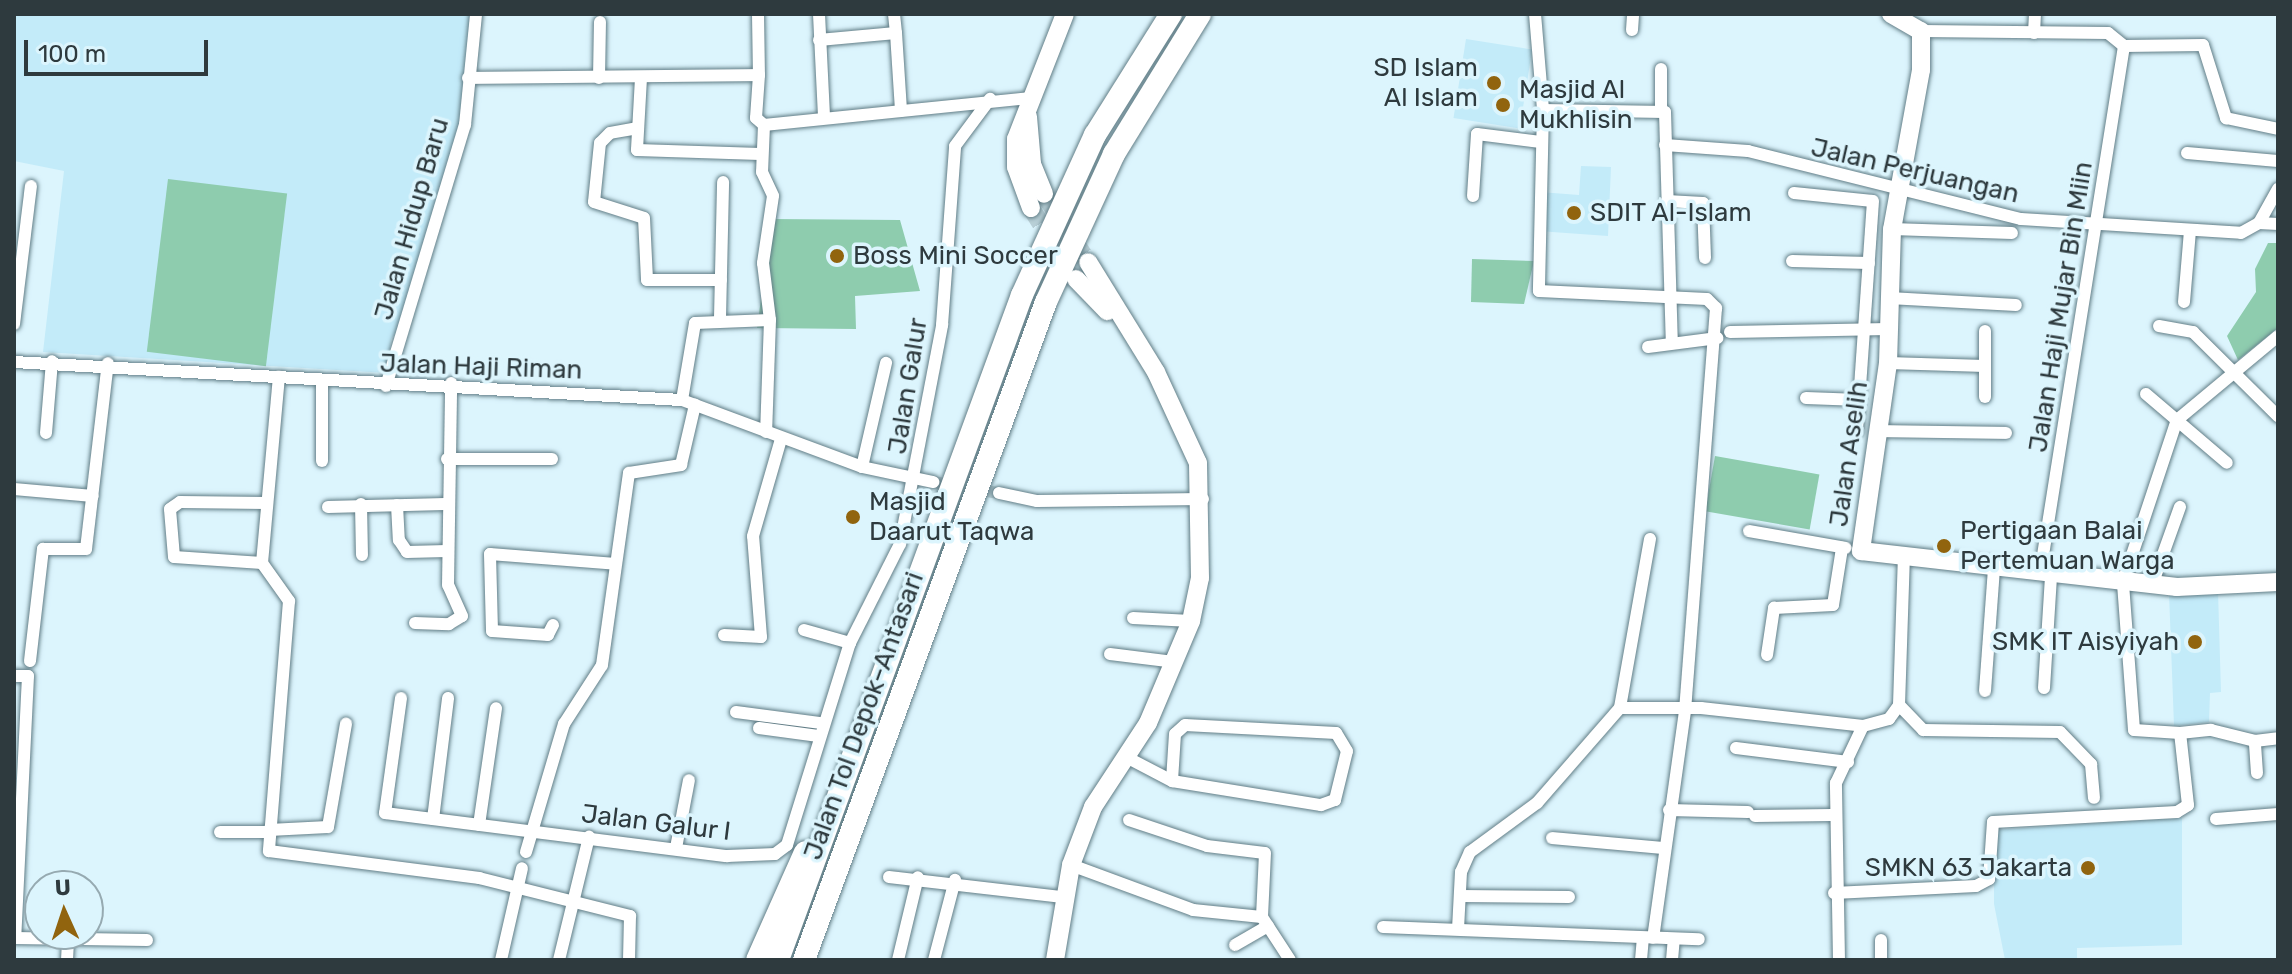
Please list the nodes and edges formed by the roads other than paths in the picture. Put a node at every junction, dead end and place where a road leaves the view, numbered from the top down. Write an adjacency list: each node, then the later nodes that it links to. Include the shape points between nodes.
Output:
1 (476, 14): 21 (street, Jalan Hidup Baru)
2 (758, 14): 20 (street)
3 (819, 14): 17 (street)
4 (894, 14): 15 (street)
5 (1065, 14): 25 (street)
6 (1171, 14): 167 (highway, Jalan Tol Depok–Antasari, via 1095,135 1050,231)
7 (1200, 14): 213 (highway, Jalan Tol Depok–Antasari, via 1114,154 1046,302)
8 (1535, 14): 27 (street)
9 (1633, 14): 13 (street)
10 (1891, 14): 14 (street)
11 (2035, 14): 16 (street)
12 (600, 22): 22 (street)
13 (1632, 30)
14 (1921, 31): 16 (street); 41 (street, Jalan Aselih, via 1916,117)
15 (896, 33): 17 (street); 28 (street)
16 (2034, 33): 18 (street, via 2108,33)
17 (819, 40): 29 (street)
18 (2124, 46): 32 (street, via 2206,47 2226,118); 47 (street, Jalan Haji Mujar Bin Miin)
19 (1661, 69): 26 (street)
20 (759, 75): 23 (street); 30 (street, via 756,118)
21 (468, 78): 22 (street); 87 (street, Jalan Hidup Baru, via 461,143)
22 (599, 78): 23 (street)
23 (641, 78): 31 (street)
24 (990, 99): 25 (street); 28 (street); 107 (street, Jalan Galur, via 955,146 942,325 920,423)
25 (1028, 104): 43 (street, via 1032,164); 46 (street, via 1016,167)
26 (1660, 108): 27 (street); 34 (street)
27 (1543, 110): 33 (street)
28 (901, 111): 29 (street)
29 (824, 118): 30 (street)
30 (764, 125): 36 (street)
31 (638, 128): 36 (street, via 639,151); 59 (street, via 610,133 600,143 594,202 644,218 647,280)
32 (2278, 129)
33 (1540, 142): 44 (street, via 1477,134); 60 (street, via 1540,293)
34 (1665, 145): 41 (street, Jalan Perjuangan, via 1740,150); 45 (street)
35 (2187, 153): 37 (street)
36 (760, 154): 65 (street, via 773,196 763,263)
37 (2278, 161)
38 (723, 182): 59 (street)
39 (31, 186): 57 (street)
40 (2278, 189): 48 (street)
41 (1897, 192): 47 (street, Jalan Perjuangan, via 1996,217); 50 (street, Jalan Aselih)
42 (1794, 193): 56 (street, via 1873,201)
43 (1044, 194)
44 (1473, 196)
45 (1667, 201): 53 (street, via 1703,203); 60 (street)
46 (1031, 208)
47 (2096, 221): 51 (street, Jalan Perjuangan); 129 (street, Jalan Haji Mujar Bin Miin)
48 (2259, 223): 49 (street, Jalan Perjuangan); 51 (street, Jalan Perjuangan, via 2241,233)
49 (2278, 224)
50 (1892, 229): 52 (street); 61 (street, Jalan Aselih)
51 (2190, 231): 62 (street)
52 (2012, 233)
53 (1705, 258)
54 (1792, 261): 56 (street)
55 (1088, 262): 70 (street)
56 (1869, 263): 68 (street)
57 (17, 270): 66 (street)
58 (1076, 279): 70 (street)
59 (721, 280): 64 (street)
60 (1672, 297): 73 (street, via 1707,299 1716,308); 75 (street)
61 (1889, 298): 63 (street); 69 (street, Jalan Aselih)
62 (2184, 302)
63 (2016, 305)
64 (720, 318): 65 (street); 91 (street, via 695,323)
65 (770, 320): 98 (street)
66 (14, 324)
67 (2159, 326): 83 (street, via 2193,332)
68 (1865, 329): 69 (street); 72 (street); 92 (street)
69 (1888, 329): 81 (street, Jalan Aselih)
70 (1126, 330): 112 (street, via 1168,396 1198,463)
71 (1985, 331): 82 (street)
72 (1730, 332)
73 (1717, 335): 75 (street); 152 (street)
74 (2278, 336): 83 (street)
75 (1672, 342): 76 (street)
76 (1648, 347)
77 (52, 361): 78 (street, Jalan Haji Riman); 79 (street, Jalan Haji Riman); 99 (street)
78 (14, 362)
79 (108, 363): 84 (street, Jalan Haji Riman); 111 (street)
80 (886, 363): 106 (street)
81 (1888, 363): 82 (street); 97 (street, Jalan Aselih)
82 (1985, 366): 89 (street)
83 (2228, 372): 94 (street); 95 (street)
84 (279, 377): 85 (street, Jalan Haji Riman); 113 (street)
85 (322, 381): 87 (street, Jalan Haji Riman); 104 (street)
86 (451, 383): 87 (street, Jalan Haji Riman); 91 (street, Jalan Haji Riman); 102 (street)
87 (386, 386)
88 (2146, 394): 95 (street)
89 (1985, 397)
90 (1806, 398): 92 (street)
91 (682, 400): 93 (street, Jalan Haji Riman)
92 (1860, 400): 96 (street)
93 (695, 405): 98 (street, Jalan Haji Riman); 127 (street, via 681,465 629,473)
94 (2278, 416)
95 (2177, 420): 105 (street); 130 (street)
96 (1857, 431)
97 (1880, 431): 100 (street); 123 (street, Jalan Aselih)
98 (766, 432): 101 (street, Jalan Haji Riman)
99 (46, 433)
100 (2006, 433)
101 (781, 439): 106 (street, Jalan Haji Riman); 138 (street, via 753,536 761,637)
102 (447, 459): 103 (street); 115 (street)
103 (552, 459)
104 (322, 461)
105 (2227, 463)
106 (862, 467): 107 (street, Jalan Haji Riman)
107 (917, 480): 108 (street, Jalan Haji Riman); 139 (street, Jalan Galur, via 900,544)
108 (933, 482)
109 (14, 489): 111 (street)
110 (999, 493): 112 (street, via 1037,501)
111 (93, 496): 142 (street, via 86,549 41,554)
112 (1203, 499): 134 (street)
113 (266, 503): 126 (street); 126 (street, via 180,502 170,509 174,557)
114 (361, 504): 116 (street); 117 (street); 124 (street)
115 (445, 504): 116 (street); 122 (street)
116 (397, 505): 122 (street, via 399,540 407,552)
117 (328, 507)
118 (2180, 507): 132 (street)
119 (1749, 531): 121 (street)
120 (1650, 539): 151 (street)
121 (1842, 548): 123 (street); 141 (street, via 1833,605 1774,608)
122 (447, 551): 135 (street, via 448,585 462,616 449,624)
123 (1861, 551): 125 (street, Jalan Aselih)
124 (362, 555)
125 (1904, 557): 128 (street, Jalan Aselih); 149 (street)
126 (262, 563): 178 (street, via 289,601)
127 (616, 564): 136 (street, via 490,554 492,631 548,635); 177 (street, via 602,665 564,724)
128 (1994, 569): 129 (street, Jalan Aselih); 146 (street)
129 (2046, 575): 130 (street, Jalan Aselih); 145 (street, Jalan Haji Mujar Bin Miin)
130 (2123, 582): 132 (street, Jalan Aselih); 158 (street, via 2134,730)
131 (2278, 582): 132 (street, Jalan Aselih)
132 (2152, 585)
133 (1133, 618): 134 (street)
134 (1191, 621): 143 (street)
135 (415, 623)
136 (553, 625)
137 (804, 630): 139 (street)
138 (724, 635)
139 (850, 643): 157 (street, Jalan Galur)
140 (1110, 654): 143 (street)
141 (1767, 655)
142 (30, 661)
143 (1174, 662): 163 (street)
144 (14, 676): 162 (street, via 28,676)
145 (2044, 688)
146 (1985, 691)
147 (401, 698): 173 (street, Jalan Galur I, via 385,813)
148 (448, 698): 173 (street)
149 (1899, 705): 155 (street, via 1889,719); 169 (street, via 1923,730 2060,732 2091,764)
150 (496, 708): 176 (street)
151 (1620, 708): 152 (street); 193 (street, via 1537,803 1470,852)
152 (1685, 711): 155 (street); 170 (street)
153 (736, 712): 157 (street)
154 (346, 724): 178 (street, via 328,827)
155 (1863, 726): 164 (street)
156 (759, 728): 157 (street)
157 (819, 730): 185 (street, Jalan Galur, via 787,845)
158 (2180, 733): 160 (street, via 2211,730); 192 (street, via 2188,805 2177,812 1993,822 1989,879 1976,886)
159 (2278, 738): 160 (street)
160 (2255, 741): 165 (street)
161 (1736, 748): 164 (street)
162 (19, 753): 200 (street)
163 (1128, 758): 168 (street); 186 (street, via 1093,807)
164 (1848, 762): 172 (street)
165 (2257, 773)
166 (689, 780): 182 (street)
167 (844, 780): 211 (highway); 212 (highway, Jalan Tol Depok–Antasari)
168 (1172, 781): 168 (street, via 1321,805 1335,800 1347,751 1336,733 1185,725 1175,734)
169 (2094, 798)
170 (1669, 810): 172 (street); 183 (street)
171 (2278, 814): 174 (street)
172 (1832, 815): 192 (street)
173 (433, 819): 176 (street, Jalan Galur I)
174 (2216, 819)
175 (1129, 820): 197 (street, via 1207,846 1265,853)
176 (479, 825): 177 (street, Jalan Galur I)
177 (533, 830): 180 (street, Jalan Galur I); 184 (street)
178 (269, 831): 179 (street); 191 (street, via 274,854 479,878)
179 (220, 832)
180 (589, 837): 182 (street, Jalan Galur I); 196 (street)
181 (1552, 838): 183 (street)
182 (676, 848): 185 (street, Jalan Galur I)
183 (1663, 848): 201 (street)
184 (526, 852)
185 (775, 854)
186 (1071, 865): 194 (street); 197 (street, via 1193,910)
187 (522, 868): 191 (street)
188 (889, 877): 189 (street)
189 (918, 877): 190 (street); 214 (street)
190 (955, 880): 194 (street); 215 (street)
191 (514, 892): 196 (street); 208 (street)
192 (1834, 893): 220 (street)
193 (1460, 896): 195 (street); 199 (street)
194 (1063, 897): 216 (street)
195 (1569, 897)
196 (574, 904): 209 (street); 210 (street, via 632,917)
197 (1265, 922): 207 (street); 217 (street)
198 (1383, 927): 199 (street)
199 (1458, 929): 201 (street)
200 (14, 938)
201 (1648, 938): 202 (street); 218 (street)
202 (1674, 939): 203 (street); 219 (street)
203 (1699, 939)
204 (104, 940): 205 (street)
205 (147, 940)
206 (1881, 940): 221 (street)
207 (1235, 945)
208 (501, 960)
209 (559, 960)
210 (629, 960)
211 (757, 960)
212 (778, 960)
213 (804, 960)
214 (898, 960)
215 (934, 960)
216 (1055, 960)
217 (1290, 960)
218 (1641, 960)
219 (1672, 960)
220 (1839, 960)
221 (1881, 960)

